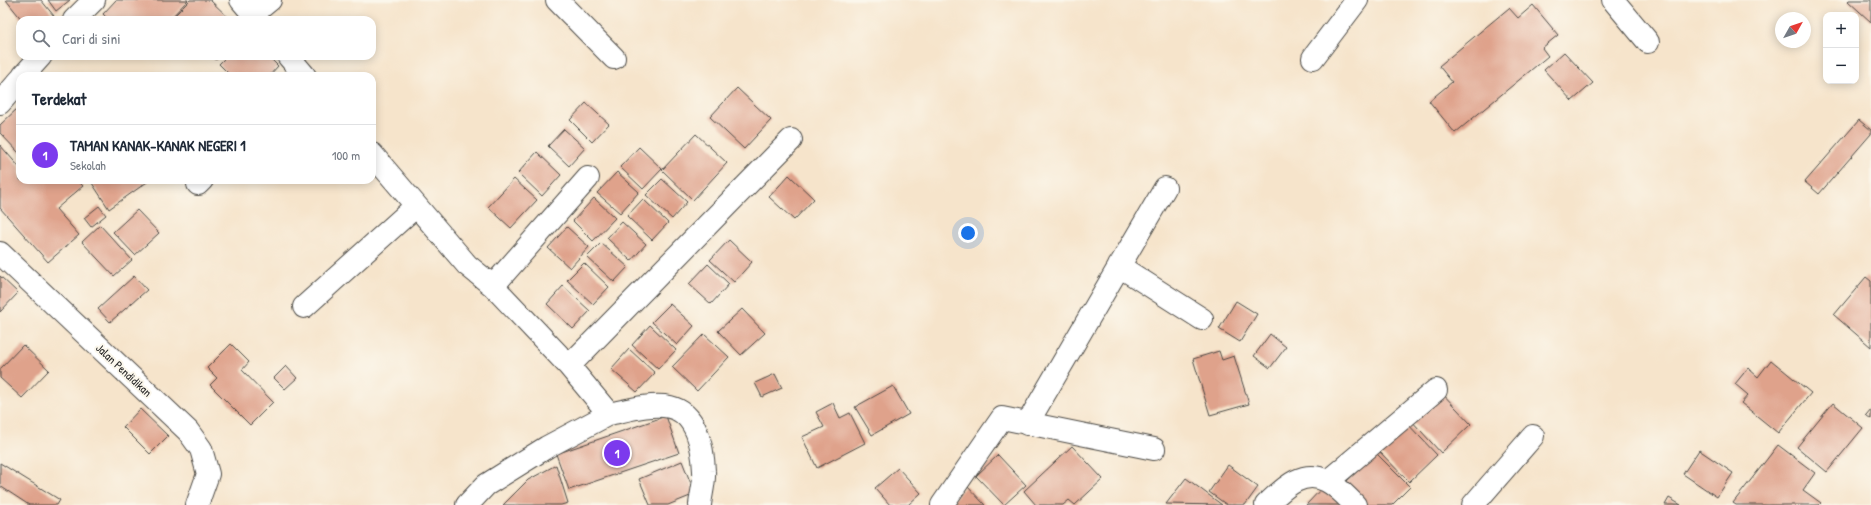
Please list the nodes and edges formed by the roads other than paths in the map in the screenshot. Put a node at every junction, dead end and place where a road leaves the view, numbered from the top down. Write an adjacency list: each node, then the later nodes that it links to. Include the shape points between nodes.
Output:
1 (94, 0): 7 (street)
2 (270, 0): 6 (street)
3 (556, 0): 9 (street)
4 (1357, 0): 10 (street)
5 (1613, 0): 8 (street)
6 (251, 11)
7 (78, 16)
8 (1648, 42)
9 (614, 58)
10 (1312, 58)
11 (38, 60): 13 (street)
12 (291, 60): 14 (street)
13 (27, 72)
14 (302, 72)
15 (16, 85): 16 (street)
16 (0, 103)
17 (791, 140): 27 (street)
18 (376, 159): 21 (street)
19 (588, 178): 24 (street)
20 (1165, 188): 23 (street)
21 (416, 206): 24 (street, via 466,265); 25 (street)
22 (0, 253): 34 (street, Jalan Pendidikan, via 188,431 201,448 208,474)
23 (1119, 266): 26 (street); 30 (street)
24 (493, 286): 27 (street)
25 (304, 307)
26 (1202, 319)
27 (569, 366): 29 (street)
28 (1436, 390): 33 (street)
29 (609, 414): 35 (street, via 547,446 486,485); 36 (street, via 658,406 671,407 688,418 697,432 704,472)
30 (1027, 424): 32 (street); 37 (street, via 1002,418)
31 (1533, 436): 40 (street)
32 (1154, 449)
33 (1328, 481): 38 (street, via 1304,477 1298,479); 39 (street)
34 (197, 505)
35 (467, 505)
36 (700, 505)
37 (942, 505)
38 (1266, 505)
39 (1355, 505)
40 (1473, 505)

